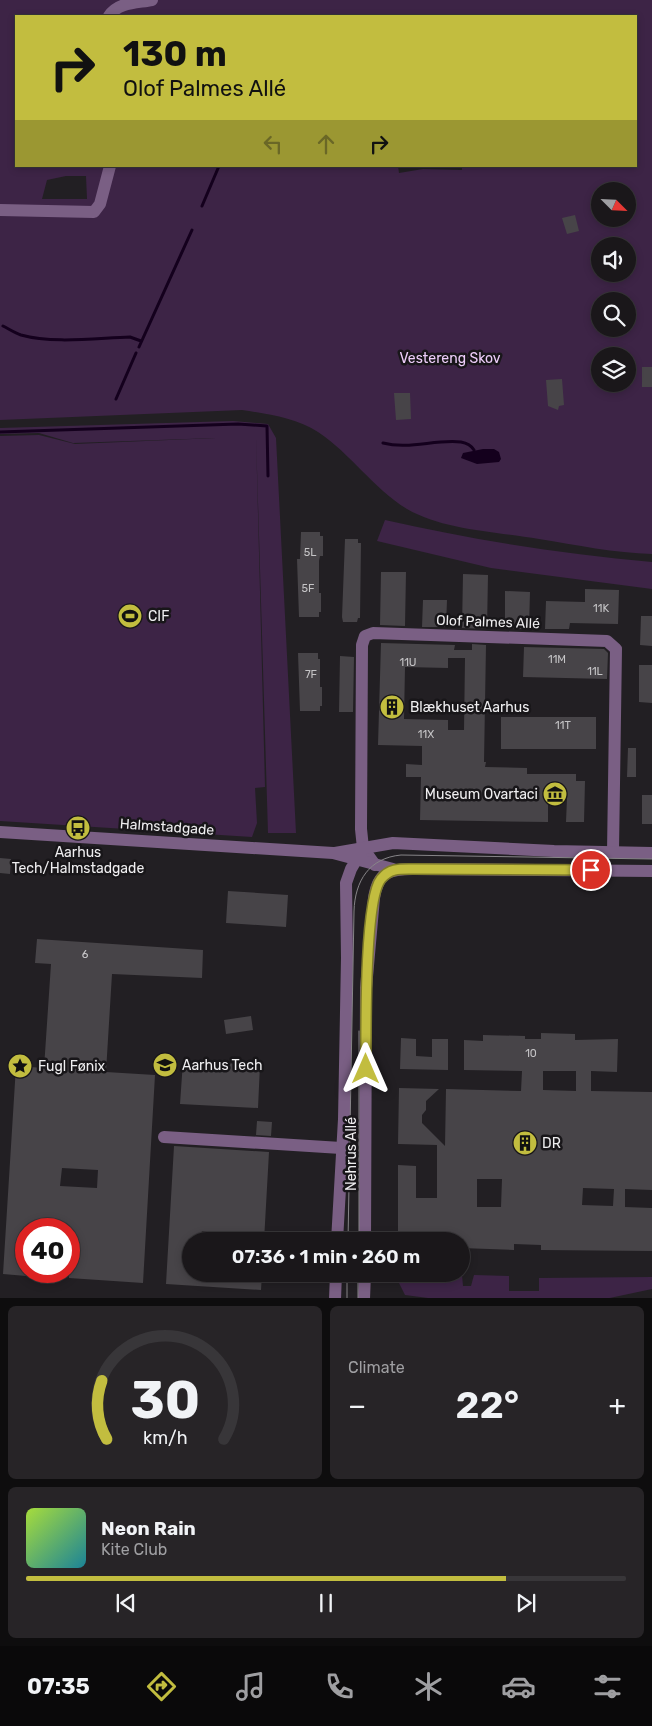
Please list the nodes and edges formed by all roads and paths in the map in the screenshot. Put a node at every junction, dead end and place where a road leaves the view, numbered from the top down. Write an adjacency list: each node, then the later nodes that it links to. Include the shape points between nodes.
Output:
1 (152, 0): 2 (street, via 123,5)
2 (110, 15)
3 (110, 167): 4 (street, via 100,204 94,212)
4 (0, 210)
5 (0, 832): 9 (street, Halmstadgade)
6 (363, 848): 7 (street, via 399,843); 7 (street, Olof Palmes Allé, via 360,801 362,645 365,636 373,633 607,641 612,644 616,649); 9 (street, Halmstadgade); 10 (street, Nehrus Allé); 11 (street)
7 (613, 852): 8 (street)
8 (652, 852)
9 (333, 853): 10 (street, Halmstadgade)
10 (357, 860): 11 (street, Halmstadgade); 15 (street, Nehrus Allé, via 346,883)
11 (375, 865): 12 (street, Halmstadgade)
12 (393, 869): 13 (street); 17 (street, Nehrus Allé, via 382,877 376,888 366,988)
13 (652, 871)
14 (164, 1137): 15 (street, Nehrus Allé)
15 (341, 1148): 16 (street, Nehrus Allé)
16 (337, 1232)
17 (365, 1232)
18 (336, 1282): 20 (street)
19 (365, 1282): 21 (street)
20 (335, 1298)
21 (364, 1298)

